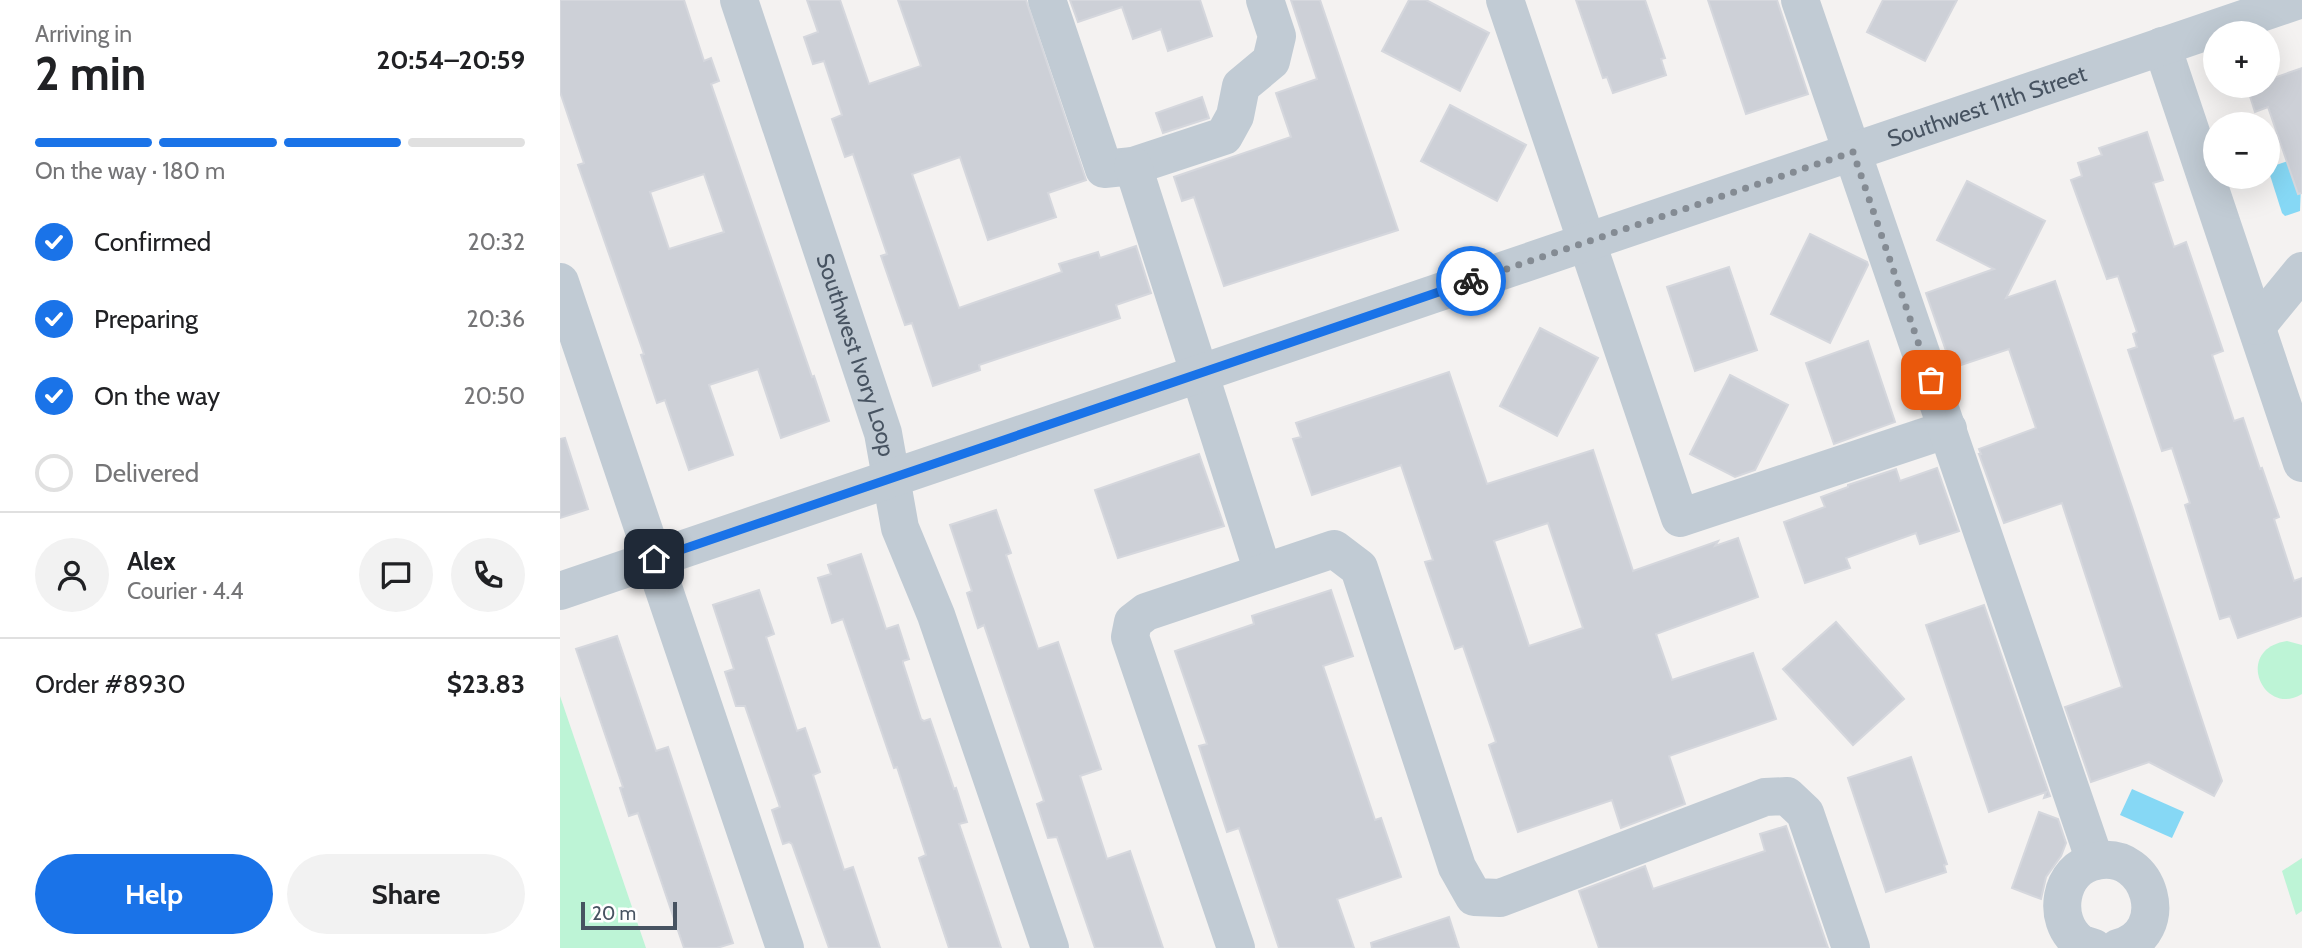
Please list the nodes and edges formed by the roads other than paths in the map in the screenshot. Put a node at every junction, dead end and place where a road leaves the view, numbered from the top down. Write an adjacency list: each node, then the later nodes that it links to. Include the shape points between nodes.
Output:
1 (739, 0): 18 (street, Southwest Ivory Loop, via 883,433)
2 (1047, 0): 10 (street, via 1104,169)
3 (1265, 0): 10 (street, via 1277,36 1271,61 1241,86 1235,116 1224,136)
4 (1505, 0): 11 (street)
5 (1800, 0): 9 (street)
6 (2300, 0): 7 (street, Southwest 11th Street)
7 (2246, 8): 8 (street, Southwest 11th Street)
8 (2162, 46): 9 (street, Southwest 11th Street); 14 (street)
9 (1853, 152): 11 (street, Southwest 11th Street); 16 (street)
10 (1133, 166): 15 (street)
11 (1586, 242): 15 (street, Southwest 11th Street); 16 (street, via 1680,518)
12 (2302, 271): 14 (street)
13 (560, 282): 19 (street)
14 (2257, 327): 17 (street)
15 (1201, 373): 18 (street, Southwest 11th Street); 20 (street)
16 (1948, 429): 22 (street)
17 (2302, 463)
18 (891, 478): 19 (street, Southwest 11th Street); 24 (street, Southwest Ivory Loop, via 900,528 936,615)
19 (654, 559): 21 (street, Southwest 11th Street); 23 (street)
20 (1263, 572): 25 (street, via 1146,612 1133,622 1130,637); 26 (street, via 1334,550 1359,568 1457,867 1474,897 1500,898 1765,797 1787,796 1805,813)
21 (560, 591)
22 (2095, 861): 27 (street, via 2073,874 2062,897 2064,923 2080,943); 28 (street, via 2121,863 2142,877 2152,901 2147,927 2129,945)
23 (785, 948)
24 (1050, 948)
25 (1236, 948)
26 (1851, 948)
27 (2094, 948)
28 (2118, 948)

